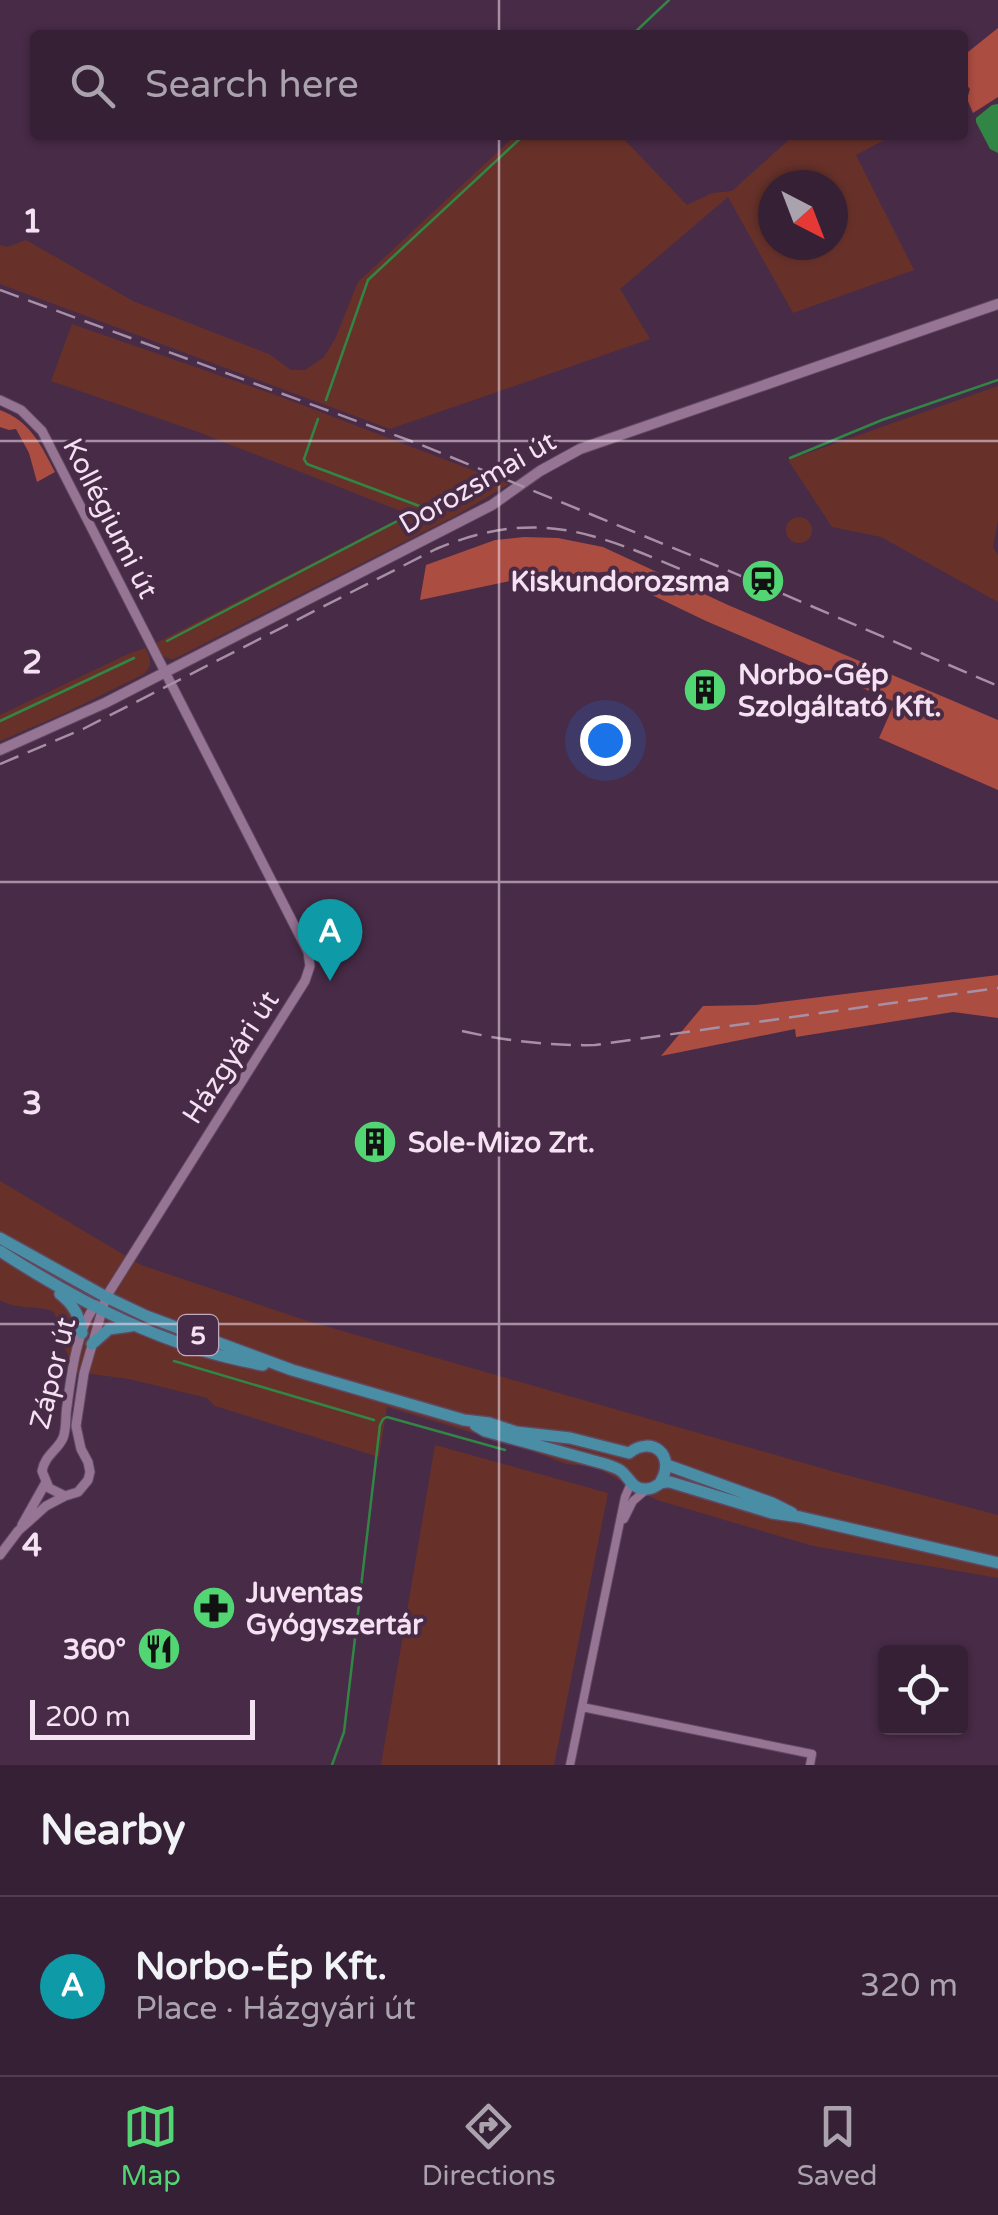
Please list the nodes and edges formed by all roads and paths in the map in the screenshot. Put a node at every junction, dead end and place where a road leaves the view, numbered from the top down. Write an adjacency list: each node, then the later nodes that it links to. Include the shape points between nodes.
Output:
1 (998, 304): 3 (main road, Dorozsmai út, via 580,449 492,505)
2 (0, 400): 3 (street, Kollégiumi út, via 42,431)
3 (164, 673): 4 (main road, Dorozsmai út); 8 (street, Házgyári út, via 310,966)
4 (0, 750)
5 (0, 1238): 8 (main road, 5)
6 (0, 1251): 7 (main road, 5)
7 (43, 1278): 9 (main road, 5); 11 (main road, via 71,1303)
8 (106, 1297): 9 (street, Zápor út); 13 (main road, 5)
9 (98, 1309): 10 (main road, 5); 11 (street, Zápor út); 12 (street, Zápor út)
10 (134, 1326): 12 (main road, via 109,1329); 13 (main road, 5, via 225,1358)
11 (82, 1333): 15 (street, Zápor út)
12 (92, 1344): 17 (street, Zápor út, via 76,1426)
13 (292, 1370): 14 (main road, 5)
14 (464, 1420): 16 (main road, 5); 19 (main road, 5, via 606,1464)
15 (55, 1450): 17 (street, Zápor út); 21 (street, Zápor út, via 43,1463)
16 (629, 1453): 18 (main road, 5, via 652,1446); 19 (main road)
17 (84, 1456): 23 (street, Zápor út, via 88,1480)
18 (667, 1466): 20 (main road); 24 (main road, 5)
19 (628, 1478): 22 (main road, 5); 25 (street)
20 (662, 1481): 22 (main road); 24 (main road, 5)
21 (45, 1484): 23 (street); 26 (street, Zápor út)
22 (647, 1488): 25 (street)
23 (65, 1496): 26 (street, Zápor út)
24 (800, 1517): 28 (main road, 5)
25 (620, 1528): 29 (street)
26 (18, 1532): 27 (street, Zápor út)
27 (0, 1554)
28 (998, 1563)
29 (582, 1707): 30 (street); 31 (street, via 812,1754)
30 (570, 1765)
31 (810, 1765)

